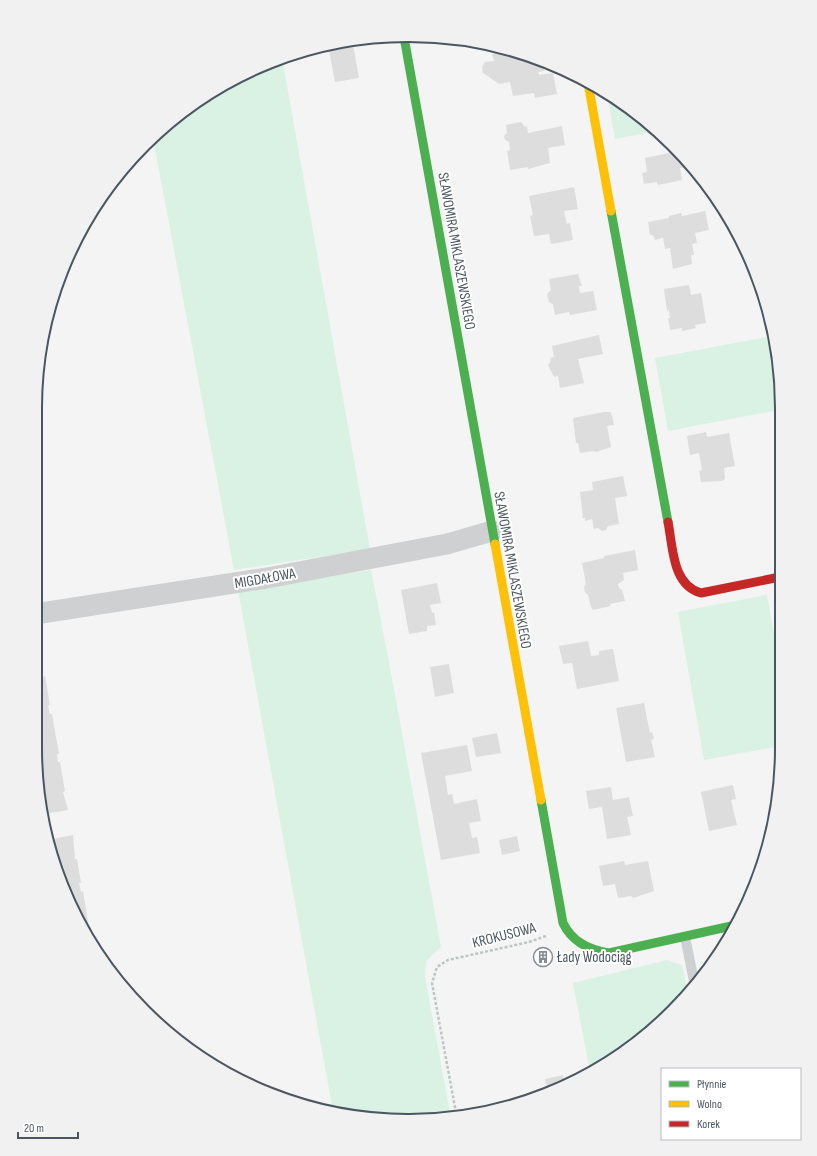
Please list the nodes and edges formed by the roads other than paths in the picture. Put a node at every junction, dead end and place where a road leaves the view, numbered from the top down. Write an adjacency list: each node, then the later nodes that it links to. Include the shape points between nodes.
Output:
1 (408, 42): 3 (street, SŁAWOMIRA MIKLASZEWSKIEGO)
2 (589, 90): 4 (street, via 678,574 691,591 701,593)
3 (492, 531): 5 (street, MIGDAŁOWA, via 447,544 267,578); 7 (street, SŁAWOMIRA MIKLASZEWSKIEGO, via 561,918 565,928 578,943 597,952 609,953)
4 (775, 578)
5 (42, 613)
6 (728, 927): 7 (street, SŁAWOMIRA MIKLASZEWSKIEGO)
7 (684, 937): 8 (lane)
8 (693, 978)

